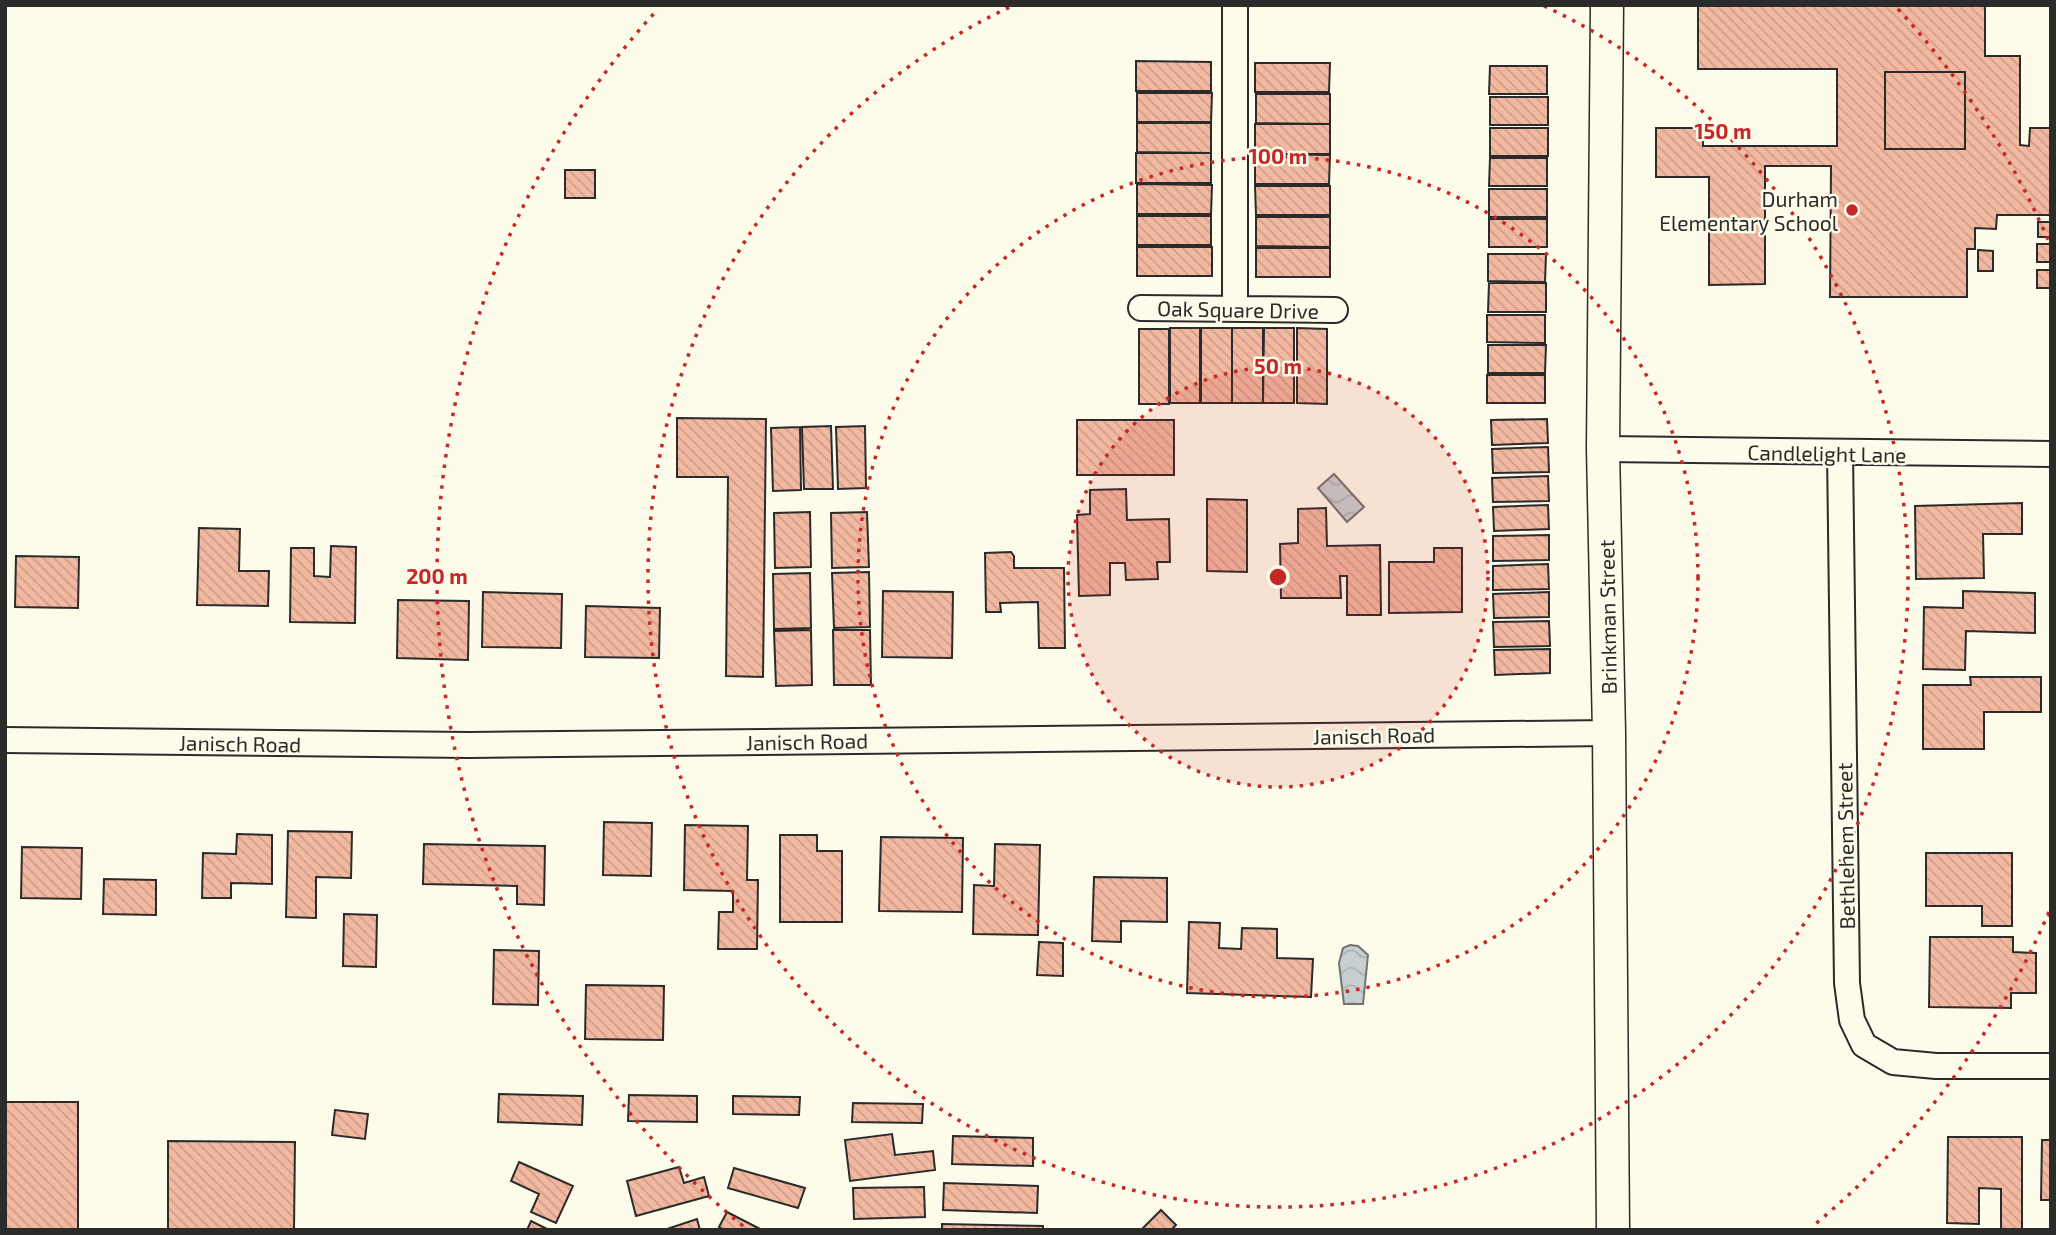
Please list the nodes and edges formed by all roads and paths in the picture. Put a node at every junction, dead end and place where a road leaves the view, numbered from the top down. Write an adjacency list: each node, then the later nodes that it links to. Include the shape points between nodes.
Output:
1 (1235, 5): 4 (street)
2 (1607, 5): 6 (street, Brinkman Street)
3 (1141, 307): 4 (street, Oak Square Drive)
4 (1235, 308): 5 (street, Oak Square Drive)
5 (1335, 310)
6 (1604, 449): 7 (street, Candlelight Lane); 9 (street, Brinkman Street)
7 (1840, 453): 8 (street, Candlelight Lane); 11 (street, Bethlehem Street, via 1847,969 1852,1020 1864,1045 1893,1062)
8 (2051, 454)
9 (1609, 733): 10 (street, Janisch Road, via 470,745); 12 (street, Brinkman Street)
10 (5, 740)
11 (2051, 1066)
12 (1612, 1230)

